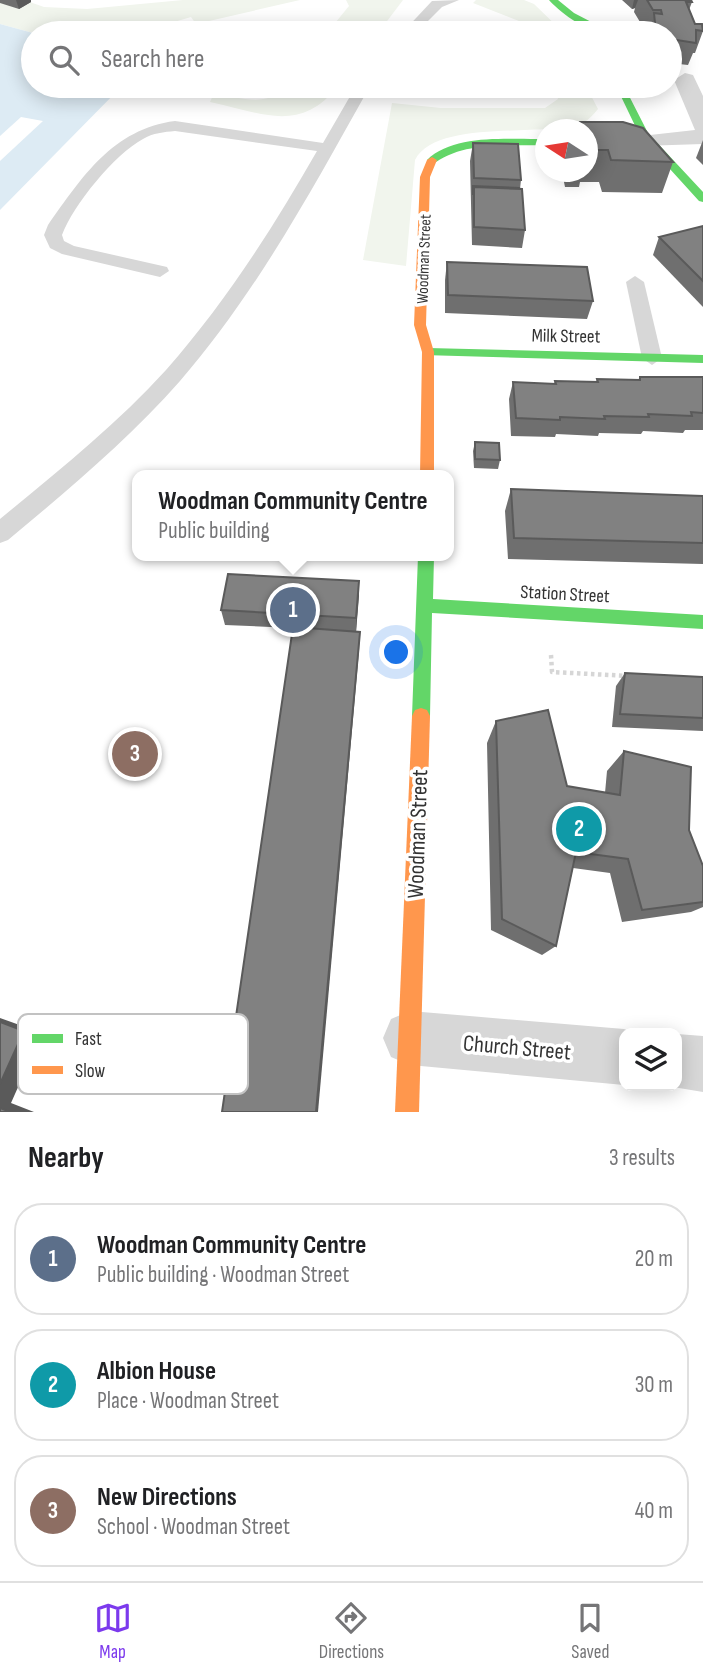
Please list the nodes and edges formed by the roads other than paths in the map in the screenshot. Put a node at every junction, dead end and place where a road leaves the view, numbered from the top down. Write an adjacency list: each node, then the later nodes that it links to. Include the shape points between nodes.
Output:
1 (453, 0): 3 (lane)
2 (553, 0): 6 (main road)
3 (435, 2): 5 (lane)
4 (593, 6): 7 (main road, via 599,13)
5 (420, 21)
6 (581, 21)
7 (598, 21)
8 (685, 80): 11 (street)
9 (356, 98): 16 (lane)
10 (626, 98): 13 (main road)
11 (703, 125)
12 (615, 136): 13 (street)
13 (647, 138): 14 (street); 17 (main road)
14 (703, 138)
15 (535, 143): 20 (main road, Woodman Street, via 453,149 430,161 425,177 420,325)
16 (327, 148): 18 (lane, via 175,126 160,126 131,138 53,235 57,244 68,250); 24 (lane, via 222,313 173,375 97,451)
17 (703, 199)
18 (160, 271)
19 (635, 282): 21 (lane)
20 (428, 352): 21 (main road, Milk Street); 23 (main road, Woodman Street)
21 (652, 358): 22 (main road, Milk Street)
22 (703, 359)
23 (427, 470)
24 (0, 533)
25 (426, 561): 26 (main road, Woodman Street)
26 (426, 606): 27 (main road, Station Street); 28 (main road, Woodman Street)
27 (703, 622)
28 (410, 1038): 29 (street, Church Street); 32 (main road, Woodman Street)
29 (619, 1057)
30 (682, 1062): 31 (street)
31 (703, 1064)
32 (407, 1112)

